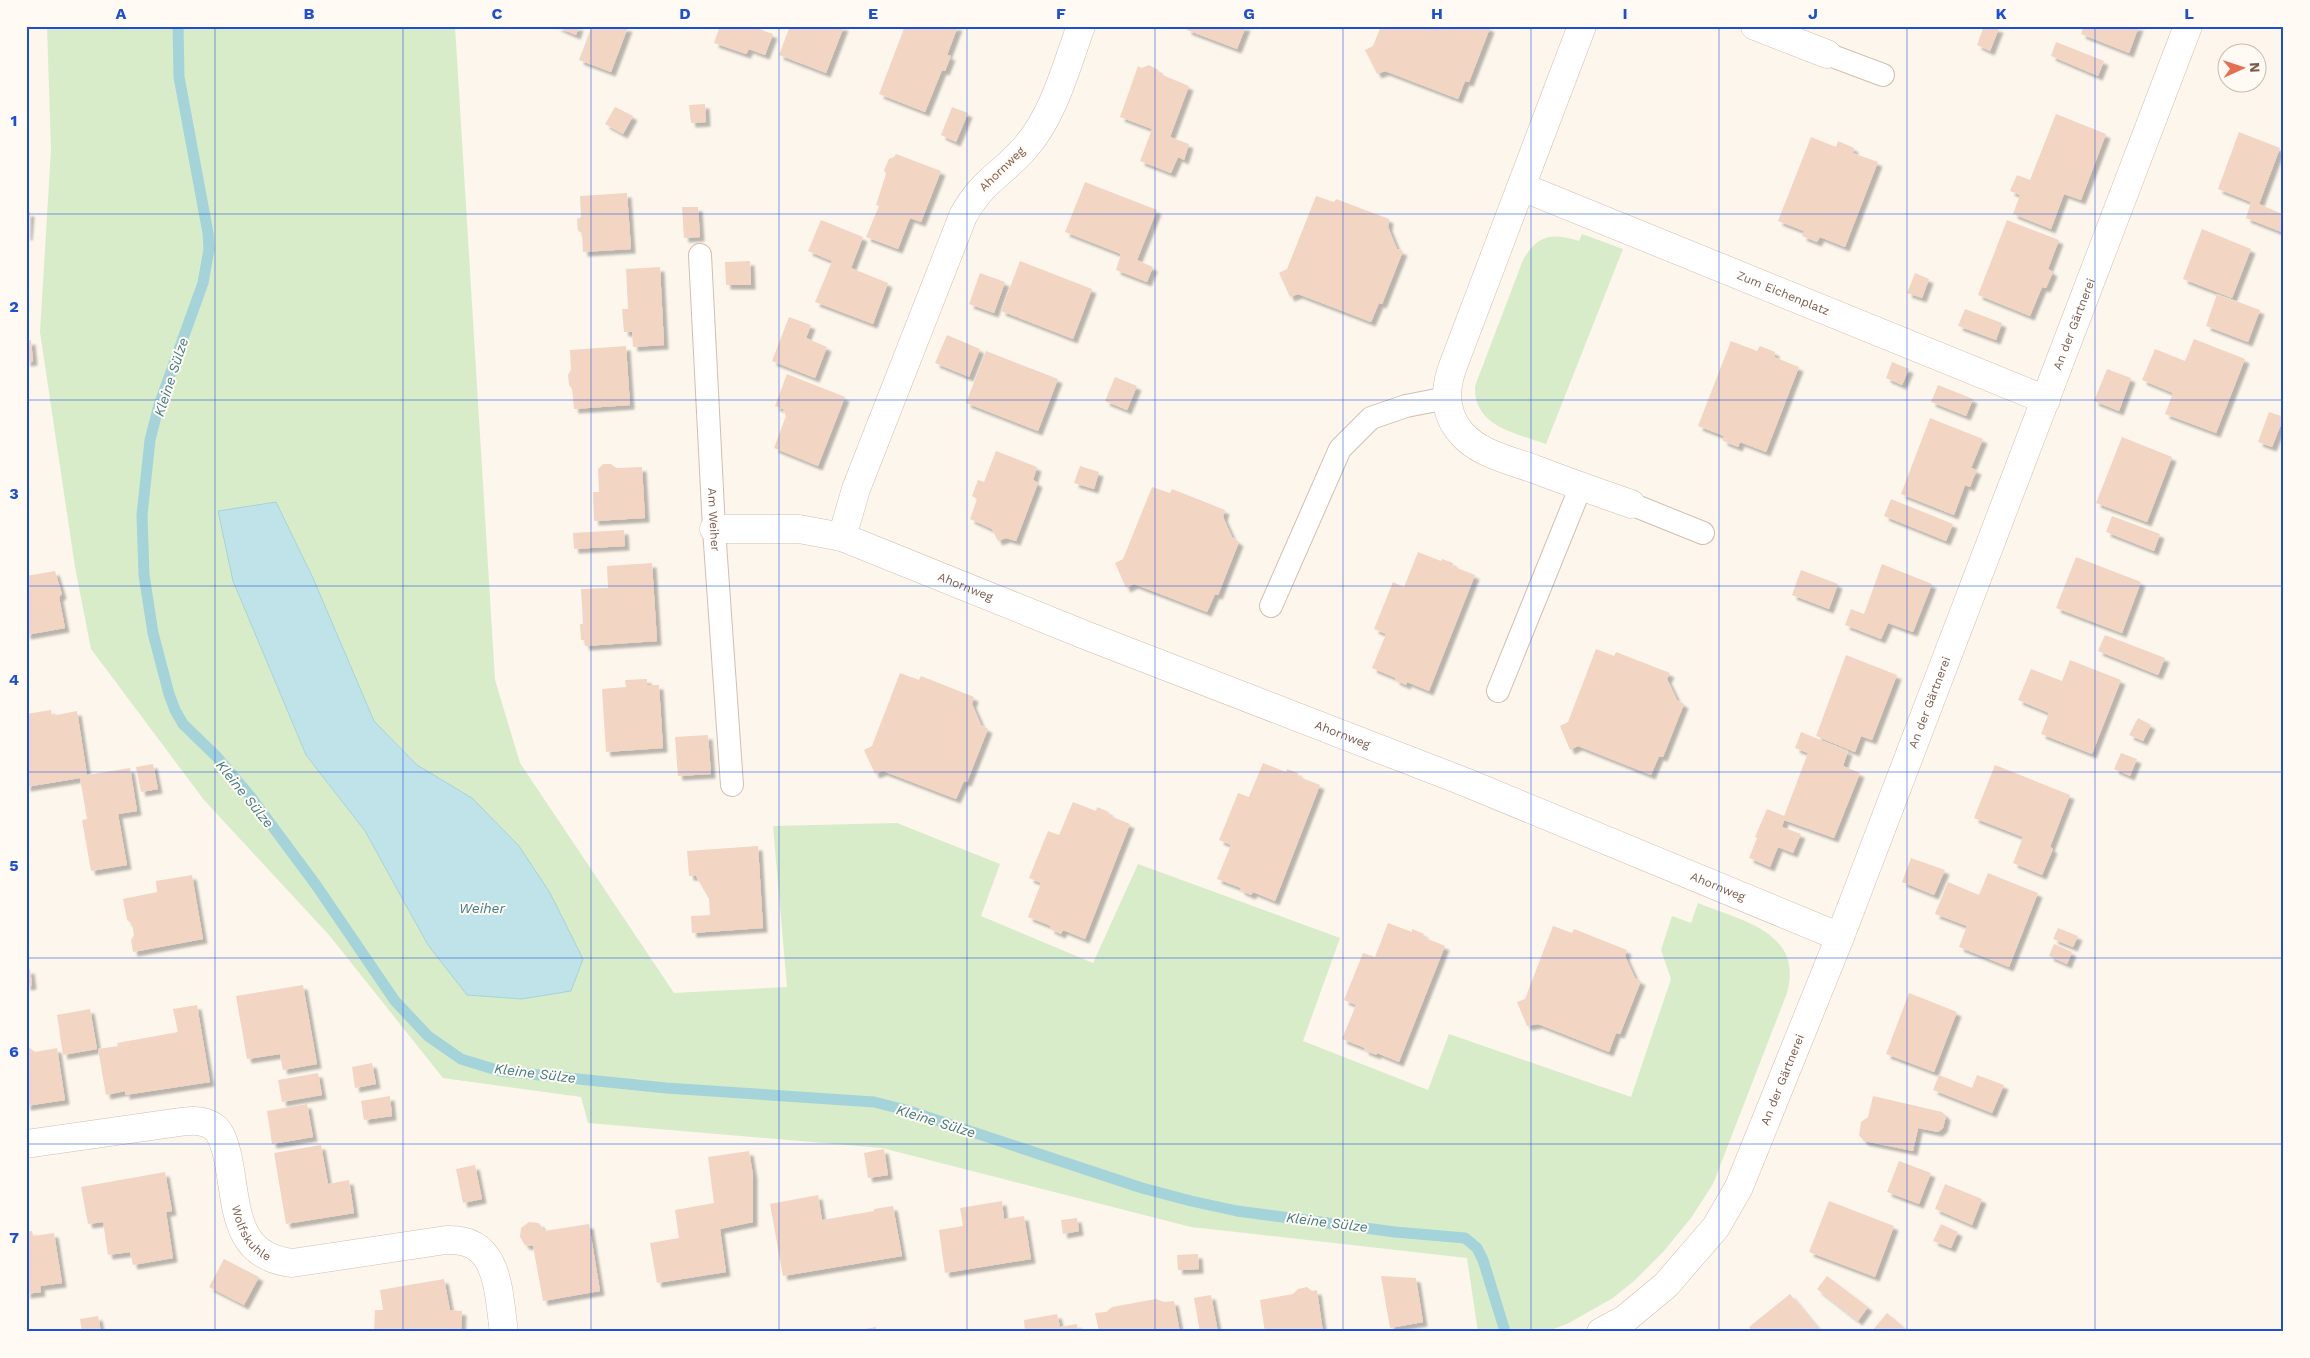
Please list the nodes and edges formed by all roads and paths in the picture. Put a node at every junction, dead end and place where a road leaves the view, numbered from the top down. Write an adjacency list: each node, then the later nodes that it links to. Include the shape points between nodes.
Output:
1 (1081, 26): 15 (street, Ahornweg, via 1039,129 1024,149 973,197 963,216 856,489)
2 (1582, 26): 7 (street)
3 (1755, 26): 5 (street)
4 (2188, 26): 10 (street, An der Gärtnerei)
5 (1827, 54): 6 (lane)
6 (1882, 75)
7 (1522, 187): 9 (street, via 1453,366); 10 (street, Zum Eichenplatz)
8 (700, 255): 13 (lane, Am Weiher)
9 (1447, 398): 11 (street, via 1455,426 1475,445); 16 (lane, via 1406,406 1370,418 1340,449)
10 (2046, 400): 19 (street, An der Gärtnerei)
11 (1581, 486): 12 (street); 17 (lane)
12 (1631, 504): 14 (lane)
13 (714, 529): 15 (street, Ahornweg, via 799,529); 18 (lane, Am Weiher)
14 (1703, 533)
15 (842, 537): 19 (street, Ahornweg, via 1466,782)
16 (1271, 606)
17 (1498, 692)
18 (732, 785)
19 (1840, 937): 22 (street, An der Gärtnerei, via 1743,1178 1726,1210 1702,1245 1666,1285 1625,1319)
20 (26, 1144): 21 (street, Wolfskuhle, via 173,1123 192,1121 209,1124 224,1141 241,1227 258,1252 274,1260 292,1263 446,1240 475,1244 491,1266)
21 (504, 1332)
22 (1601, 1332)

